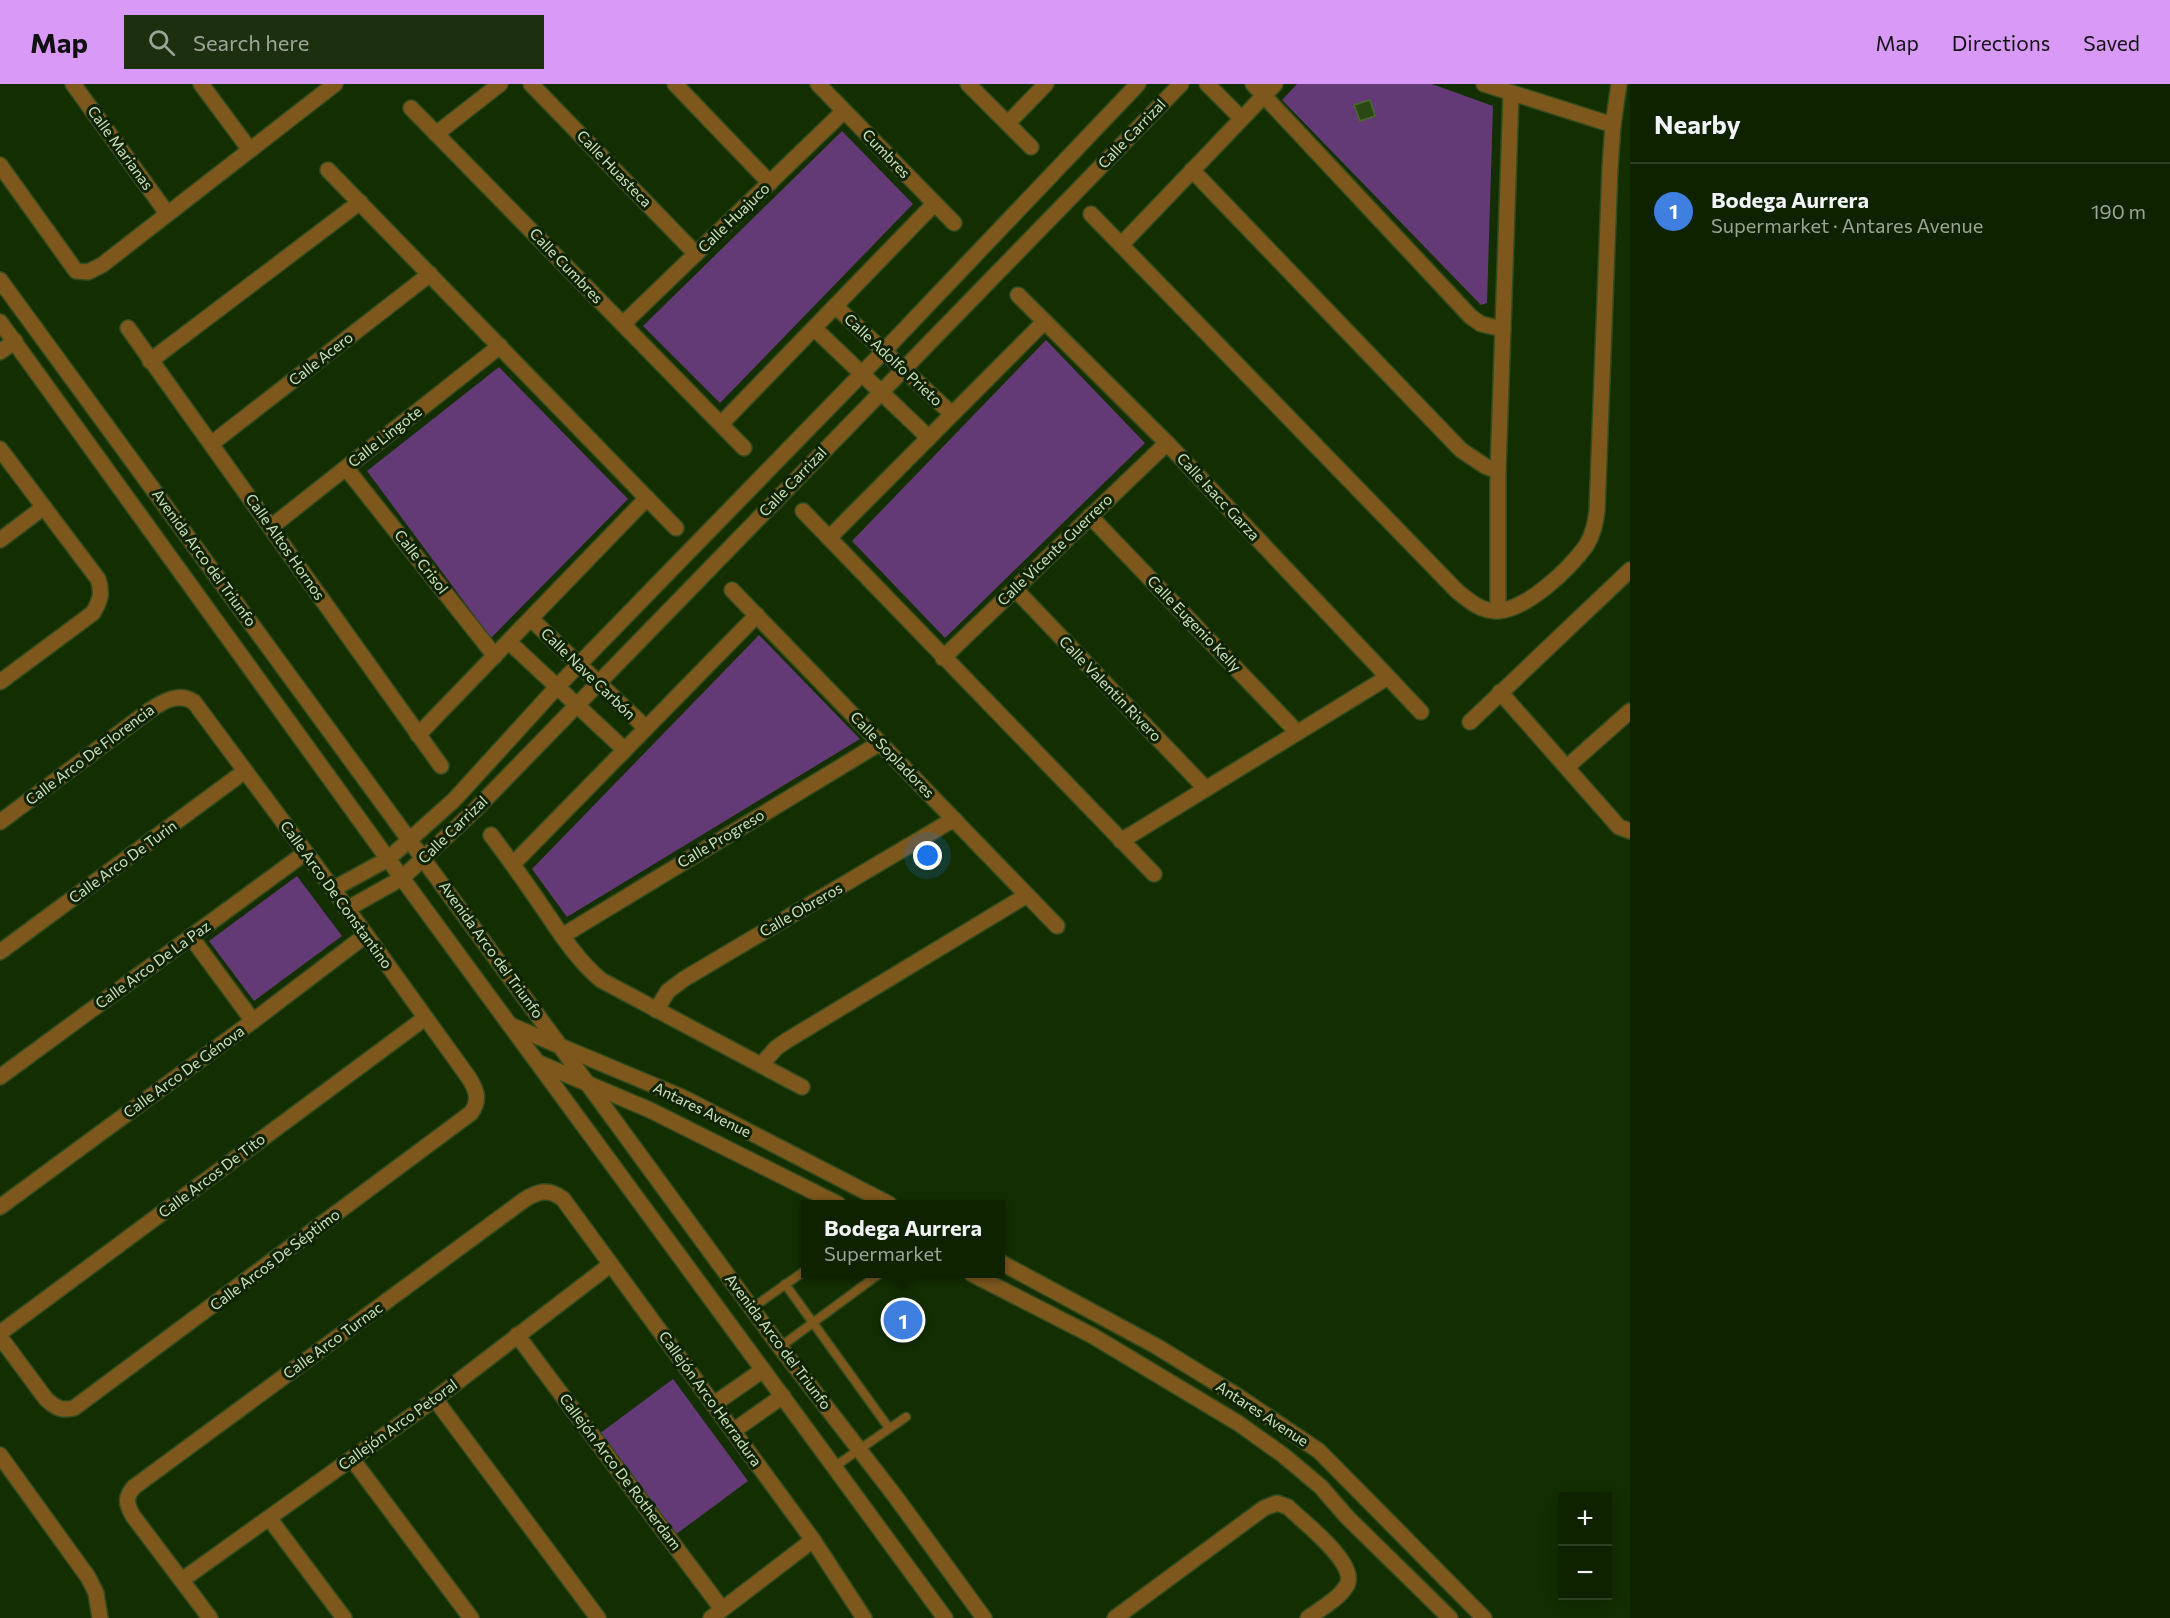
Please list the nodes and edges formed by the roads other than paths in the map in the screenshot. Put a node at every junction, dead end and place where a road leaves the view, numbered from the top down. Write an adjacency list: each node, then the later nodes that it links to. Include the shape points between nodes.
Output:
1 (73, 84): 31 (street, Calle Marianas)
2 (201, 84): 24 (street)
3 (500, 84): 22 (street)
4 (531, 84): 35 (street, Calle Huasteca)
5 (675, 84): 28 (street)
6 (818, 84): 18 (street, Cumbres)
7 (968, 84): 20 (street)
8 (1047, 84): 20 (street)
9 (1138, 84): 48 (street, Calle Carrizal)
10 (1181, 84): 51 (street, Calle Carrizal)
11 (1207, 84): 19 (street)
12 (1484, 84): 16 (street)
13 (1619, 84): 21 (street)
14 (331, 85): 24 (street)
15 (1264, 87): 19 (street); 45 (street, via 1471,316 1481,324)
16 (1511, 94): 21 (street); 45 (street)
17 (411, 108): 22 (street, Calle Cumbres)
18 (844, 111): 28 (street, Calle Huajuco); 30 (street, Cumbres)
19 (1241, 118): 27 (street)
20 (1008, 123): 23 (street)
21 (1613, 124): 74 (street, via 1598,511 1594,531 1586,546 1530,599)
22 (436, 134): 42 (street, Calle Cumbres)
23 (1031, 147)
24 (250, 150): 31 (street)
25 (0, 165): 31 (street, via 80,273 102,265)
26 (328, 170): 29 (street)
27 (1192, 170): 34 (street); 62 (street, via 1461,450)
28 (770, 183): 35 (street, Calle Huajuco)
29 (360, 202): 36 (street); 50 (street)
30 (934, 204): 33 (street, Cumbres); 39 (street)
31 (168, 213)
32 (1091, 214): 34 (street)
33 (954, 224)
34 (1121, 245): 74 (street, via 1457,591 1472,603)
35 (696, 254): 42 (street, Calle Huajuco)
36 (430, 274): 47 (street); 58 (street, Calle Acero)
37 (0, 280): 104 (street, Avenida Arco del Triunfo)
38 (1018, 295): 41 (street, Calle Isacc Garza)
39 (835, 306): 44 (street); 48 (street, Calle Adolfo Prieto)
40 (0, 322): 46 (street, Avenida Arco del Triunfo)
41 (1044, 322): 54 (street); 57 (street, Calle Isacc Garza)
42 (623, 324): 55 (street, Calle Cumbres)
43 (128, 328): 50 (street, Calle Altos Hornos)
44 (814, 328): 52 (street, Calle Adolfo Prieto); 55 (street)
45 (1503, 329): 62 (street)
46 (15, 342): 49 (street); 108 (street, Avenida Arco del Triunfo)
47 (500, 346): 61 (street, Calle Lingote); 63 (street)
48 (884, 351): 51 (street, Calle Adolfo Prieto); 52 (street, Calle Carrizal)
49 (0, 352)
50 (150, 361): 58 (street, Calle Altos Hornos)
51 (903, 369): 53 (street, Calle Carrizal); 54 (street, Calle Adolfo Prieto)
52 (862, 374): 53 (street, Calle Adolfo Prieto); 80 (street, Calle Carrizal)
53 (880, 392): 56 (street, Calle Adolfo Prieto); 83 (street, Calle Carrizal)
54 (952, 414): 56 (street)
55 (721, 424): 59 (street, Calle Cumbres)
56 (929, 438): 69 (street)
57 (1167, 443): 66 (street, Calle Vicente Guerrero); 81 (street, Calle Isacc Garza)
58 (212, 444): 67 (street, Calle Altos Hornos)
59 (744, 448)
60 (0, 449): 64 (street)
61 (346, 468): 67 (street, Calle Lingote); 78 (street, Calle Crisol)
62 (1498, 471): 74 (street)
63 (647, 498): 68 (street); 76 (street)
64 (44, 507): 70 (street); 82 (street, via 98,579 98,605 93,613)
65 (803, 511): 69 (street)
66 (1090, 516): 72 (street, Calle Vicente Guerrero); 92 (street, Calle Eugenio Kelly)
67 (271, 527): 93 (street, Calle Altos Hornos)
68 (676, 528)
69 (829, 538): 79 (street)
70 (0, 540)
71 (1630, 570): 85 (street)
72 (1015, 589): 79 (street, Calle Vicente Guerrero); 99 (street, Calle Valentin Rivero)
73 (732, 590): 75 (street, Calle Sopladores)
74 (1498, 611)
75 (757, 615): 91 (street); 94 (street, Calle Sopladores)
76 (531, 619): 77 (street); 80 (street, Calle Nave Carbón)
77 (509, 642): 78 (street); 84 (street, Calle Nave Carbón)
78 (495, 656): 93 (street)
79 (943, 658): 105 (street)
80 (579, 664): 83 (street, Calle Nave Carbón); 84 (street, Calle Carrizal)
81 (1388, 677): 89 (street, Calle Isacc Garza); 92 (street)
82 (0, 682)
83 (598, 683): 87 (street, Calle Carrizal); 91 (street, Calle Nave Carbón)
84 (557, 687): 87 (street, Calle Nave Carbón); 104 (street, Calle Carrizal, via 454,800)
85 (1500, 692): 90 (street); 97 (street)
86 (184, 697): 98 (street, Calle Arco De Constantino, via 194,702); 101 (street, Calle Arco De Florencia, via 162,702 150,710)
87 (577, 705): 95 (street, Calle Nave Carbón); 107 (street, Calle Carrizal)
88 (1630, 711): 97 (street)
89 (1421, 712)
90 (1470, 722)
91 (646, 728): 95 (street)
92 (1297, 732): 99 (street)
93 (418, 735): 96 (street, Calle Altos Hornos)
94 (880, 743): 100 (street, Calle Sopladores); 117 (street, Calle Progreso)
95 (625, 750): 109 (street)
96 (441, 765)
97 (1567, 767): 102 (street, via 1619,827)
98 (245, 771): 106 (street, Calle Arco De Constantino); 119 (street, Calle Arco De Turin)
99 (1206, 789): 105 (street)
100 (954, 819): 113 (street, Calle Sopladores); 120 (street, Calle Obreros, via 684,980 668,992)
101 (0, 822)
102 (1630, 831)
103 (491, 835): 109 (street)
104 (411, 840): 107 (street, Avenida Arco del Triunfo); 108 (street, Calle Carrizal)
105 (1121, 841): 110 (street)
106 (305, 853): 112 (street, Calle Arco De Constantino); 118 (street, Calle Arco De La Paz)
107 (424, 857): 111 (street, Calle Carrizal); 124 (street, Avenida Arco del Triunfo)
108 (388, 859): 111 (street, Avenida Arco del Triunfo); 112 (street, Calle Carrizal)
109 (513, 864): 117 (street)
110 (1154, 874)
111 (402, 878): 114 (street, Calle Carrizal); 123 (street, Avenida Arco del Triunfo)
112 (333, 889): 114 (street, Calle Arco De Constantino)
113 (1027, 895): 115 (street, Calle Sopladores); 126 (street, via 786,1041)
114 (347, 909): 116 (street, Calle Arco De Constantino)
115 (1057, 926)
116 (366, 935): 121 (street, Calle Arco De Constantino); 122 (street, Calle Arco De Génova)
117 (562, 936): 120 (street, via 601,980)
118 (190, 937): 122 (street); 127 (street, Calle Arco De La Paz)
119 (0, 952)
120 (656, 1010): 126 (street)
121 (425, 1018): 130 (street, Calle Arco De Constantino, via 469,1078); 143 (street, Calle Arcos De Tito)
122 (253, 1021): 134 (street, Calle Arco De Génova)
123 (510, 1025): 124 (street, Antares Avenue); 125 (street, Avenida Arco del Triunfo)
124 (559, 1044): 128 (street, Avenida Arco del Triunfo); 133 (street, Antares Avenue, via 684,1098)
125 (539, 1063): 128 (street, Antares Avenue); 146 (street, Avenida Arco del Triunfo)
126 (761, 1065): 129 (street)
127 (0, 1077)
128 (586, 1082): 132 (street, Antares Avenue); 141 (street, Avenida Arco del Triunfo)
129 (802, 1087)
130 (478, 1100): 143 (street, Calle Arcos De Séptimo, via 471,1113 84,1402 64,1410 55,1407)
131 (546, 1191): 135 (street, Callejón Arco Herradura, via 563,1199); 159 (street, Calle Arco Turnac, via 524,1200 128,1493 127,1506 133,1516)
132 (830, 1200)
133 (881, 1200)
134 (0, 1207)
135 (610, 1265): 144 (street, Callejón Arco Petoral); 149 (street, Callejón Arco Herradura)
136 (1005, 1265): 172 (street, Antares Avenue, via 1156,1346 1319,1451)
137 (801, 1272): 140 (lane)
138 (873, 1278): 142 (lane)
139 (980, 1278): 171 (street, Antares Avenue, via 1093,1336 1238,1423 1283,1455 1321,1487)
140 (784, 1284): 141 (lane); 142 (lane)
141 (752, 1308): 145 (street, Avenida Arco del Triunfo)
142 (813, 1324): 145 (lane); 151 (lane)
143 (0, 1335)
144 (517, 1335): 148 (street, Callejón Arco Petoral); 160 (street, Callejón Arco De Rotherdam)
145 (780, 1347): 153 (street, Avenida Arco del Triunfo)
146 (764, 1370): 147 (street, Avenida Arco del Triunfo); 149 (street)
147 (783, 1396): 152 (street); 156 (street, Avenida Arco del Triunfo)
148 (435, 1399): 155 (street, Callejón Arco Petoral); 165 (street)
149 (714, 1404): 152 (street, Callejón Arco Herradura)
150 (906, 1417): 151 (lane)
151 (889, 1428): 153 (lane)
152 (733, 1431): 158 (street, Callejón Arco Herradura)
153 (859, 1449): 156 (lane); 168 (street, Avenida Arco del Triunfo)
154 (0, 1455): 161 (street, via 88,1577 96,1593)
155 (352, 1459): 157 (street, Callejón Arco Petoral); 164 (street)
156 (834, 1467): 167 (street, Avenida Arco del Triunfo)
157 (269, 1518): 159 (street, Callejón Arco Petoral); 163 (street)
158 (813, 1540): 160 (street); 166 (street, Callejón Arco Herradura)
159 (182, 1580): 162 (street)
160 (716, 1614)
161 (100, 1618)
162 (210, 1618)
163 (344, 1618)
164 (471, 1618)
165 (598, 1618)
166 (864, 1618)
167 (945, 1618)
168 (984, 1618)
169 (1115, 1618): 170 (street, via 1264,1508 1277,1503 1288,1507 1341,1558 1348,1572 1346,1587)
170 (1308, 1618)
171 (1450, 1618)
172 (1484, 1618)

